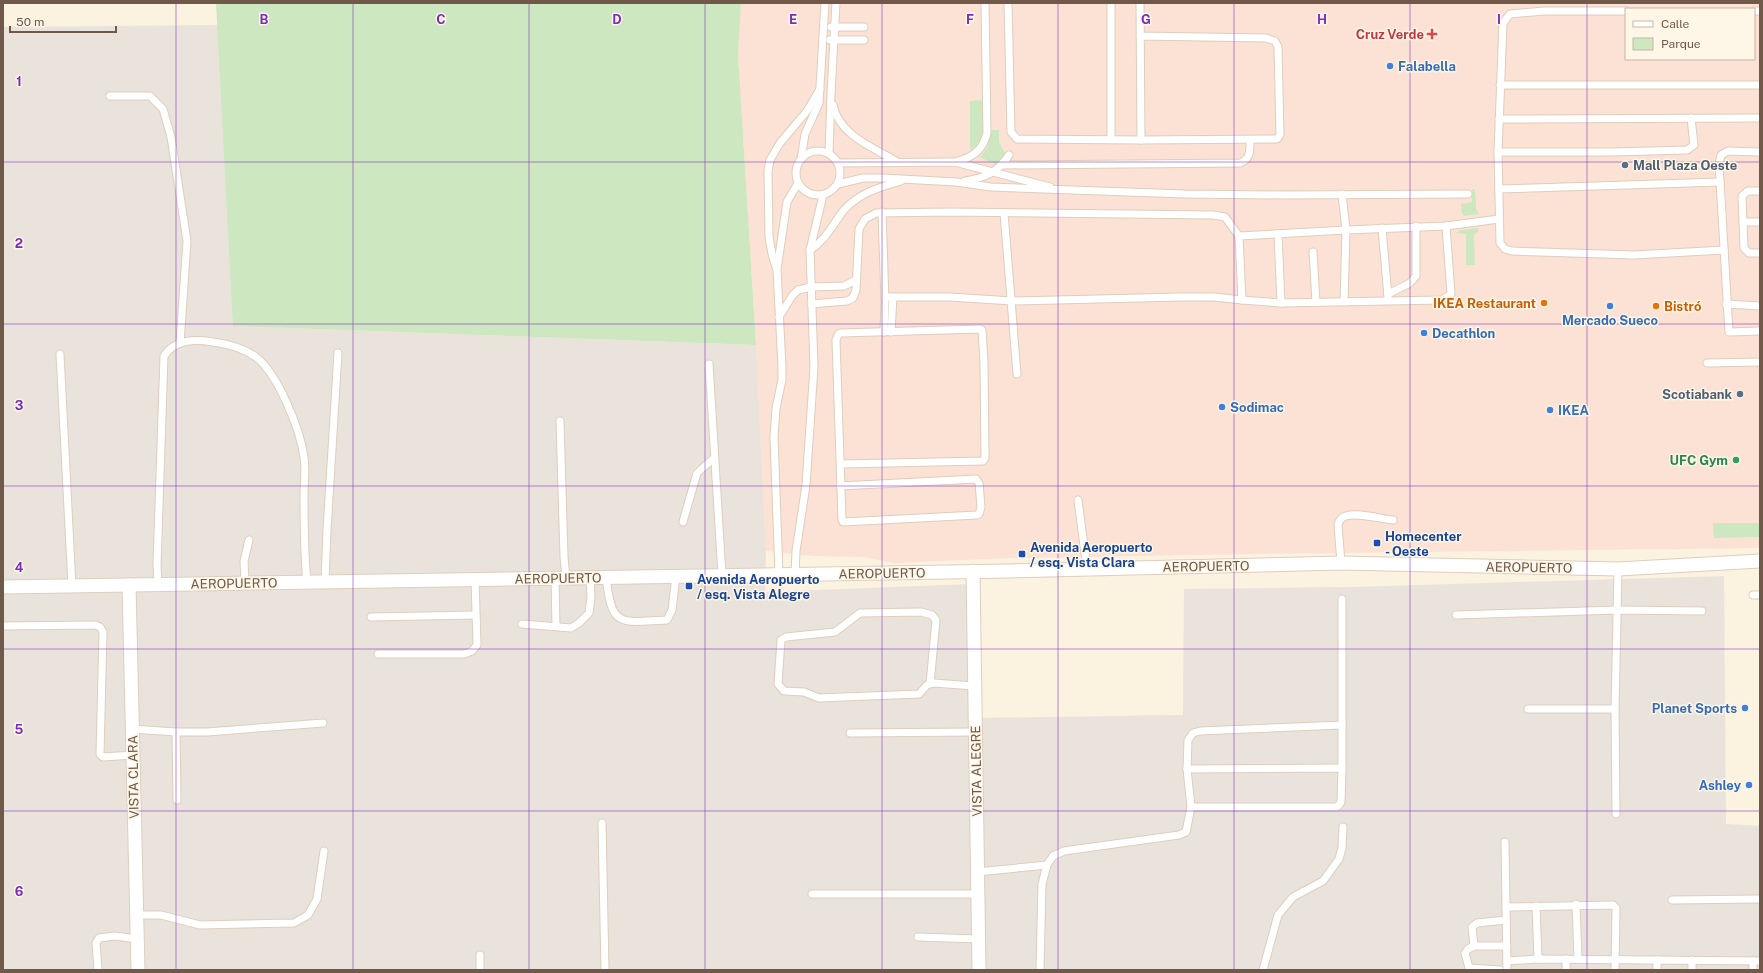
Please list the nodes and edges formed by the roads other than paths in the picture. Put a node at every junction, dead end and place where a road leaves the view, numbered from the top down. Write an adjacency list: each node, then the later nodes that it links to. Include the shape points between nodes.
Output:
1 (825, 3): 8 (lane)
2 (836, 3): 9 (lane)
3 (985, 3): 32 (lane, via 987,133 983,145 976,153)
4 (1008, 3): 23 (lane, via 1012,135 1017,139)
5 (1111, 3): 23 (lane)
6 (1140, 3): 11 (lane)
7 (1625, 11): 15 (lane, via 1544,11 1510,14 1503,23)
8 (824, 27): 9 (lane); 12 (lane)
9 (834, 27): 10 (lane); 13 (lane)
10 (864, 27)
11 (1140, 36): 24 (lane); 25 (lane, via 1266,38 1275,41 1278,47 1280,135 1274,140)
12 (823, 40): 13 (lane); 17 (lane)
13 (834, 40): 14 (lane); 18 (lane)
14 (864, 40)
15 (1500, 85): 16 (lane); 22 (lane)
16 (1760, 85)
17 (820, 89): 30 (lane, via 816,111 805,134); 62 (lane, via 807,111 780,143 770,160 769,237)
18 (831, 94): 28 (lane); 31 (lane, via 837,119 849,132)
19 (110, 96): 80 (lane, via 150,96 163,109 171,136 187,241)
20 (1691, 118): 21 (lane); 22 (lane); 26 (lane, via 1694,146 1687,150)
21 (1760, 118)
22 (1499, 119): 26 (lane)
23 (1110, 139): 24 (lane)
24 (1141, 140): 25 (lane)
25 (1250, 140): 34 (lane, via 1249,156 1240,162)
26 (1498, 152): 41 (lane)
27 (1760, 152): 38 (lane, via 1728,151 1721,155)
28 (829, 153): 30 (lane, via 811,152); 33 (lane)
29 (1009, 155): 34 (lane)
30 (801, 159): 39 (lane, via 796,168)
31 (898, 162): 32 (lane); 33 (lane)
32 (955, 162): 35 (lane)
33 (838, 163): 40 (lane, via 841,173)
34 (1002, 165): 35 (lane)
35 (995, 172): 37 (lane, via 980,178); 42 (lane)
36 (908, 180): 37 (lane); 40 (lane, via 863,178); 58 (lane, via 872,190 855,200 823,240)
37 (956, 182): 42 (lane, via 991,187)
38 (1720, 182): 41 (lane); 59 (lane)
39 (798, 183): 46 (lane, via 806,192); 62 (lane, via 787,202)
40 (838, 184): 46 (lane)
41 (1498, 189): 49 (lane)
42 (1062, 190): 44 (lane, via 1233,195)
43 (1760, 191): 50 (lane, via 1748,191 1742,196)
44 (1342, 194): 45 (lane); 55 (lane)
45 (1468, 194)
46 (823, 195): 58 (lane)
47 (882, 212): 48 (lane); 63 (lane, via 865,219 859,229); 66 (lane)
48 (1004, 213): 57 (lane, via 1213,215 1225,217); 69 (lane)
49 (1499, 219): 53 (lane); 59 (lane, via 1500,242 1505,249 1512,252 1634,255)
50 (1743, 222): 51 (lane); 61 (lane, via 1744,248 1749,253)
51 (1760, 222)
52 (1416, 226): 53 (lane); 54 (lane); 65 (lane, via 1416,276 1410,283)
53 (1446, 226): 72 (lane, via 1451,294 1442,300)
54 (1382, 228): 55 (lane); 65 (lane)
55 (1346, 230): 56 (lane); 71 (lane)
56 (1278, 234): 57 (lane); 73 (lane)
57 (1239, 236): 68 (lane)
58 (810, 250): 64 (lane)
59 (1724, 250): 75 (lane)
60 (1313, 252): 70 (lane)
61 (1760, 253)
62 (777, 269): 77 (lane)
63 (856, 280): 64 (lane, via 844,286); 74 (lane, via 855,295 850,300)
64 (811, 287): 74 (lane); 77 (lane, via 798,290)
65 (1388, 294): 72 (lane)
66 (885, 297): 67 (lane); 79 (lane)
67 (893, 297): 69 (lane); 79 (lane)
68 (1242, 300): 69 (lane, via 1194,297); 73 (lane)
69 (1012, 301): 86 (lane)
70 (1316, 302): 71 (lane); 73 (lane)
71 (1344, 302): 72 (lane)
72 (1388, 302)
73 (1281, 303)
74 (812, 304): 101 (lane, via 814,367 806,485 796,552)
75 (1726, 304): 76 (lane); 78 (lane, via 1729,332)
76 (1760, 306)
77 (779, 318): 100 (lane, via 782,380 776,408 774,437)
78 (1760, 331)
79 (887, 332): 89 (lane, via 840,333 837,336); 89 (lane, via 982,330 984,460)
80 (180, 343): 108 (lane, via 201,340 231,344 255,357 270,371 293,419 304,457 304,560); 111 (lane, via 170,347 164,356)
81 (338, 353): 109 (lane)
82 (60, 354): 113 (lane)
83 (1760, 362): 84 (lane)
84 (1707, 363)
85 (709, 364): 88 (lane)
86 (1016, 374)
87 (560, 421): 105 (lane, via 564,557)
88 (714, 458): 93 (lane, via 697,473); 102 (lane)
89 (841, 464): 90 (lane)
90 (840, 486): 90 (lane, via 842,519 845,523 976,515 980,510 980,483 976,479)
91 (1078, 500): 98 (lane)
92 (1393, 520): 96 (lane, via 1356,515 1340,519)
93 (684, 522)
94 (249, 540): 110 (lane, via 244,561)
95 (1760, 561): 97 (street, AEROPUERTO)
96 (1340, 563): 97 (street, AEROPUERTO); 98 (street, AEROPUERTO)
97 (1618, 568): 116 (lane)
98 (1087, 569): 99 (street, AEROPUERTO)
99 (973, 571): 101 (street, AEROPUERTO); 126 (street, VISTA ALEGRE)
100 (779, 574): 101 (street, AEROPUERTO); 102 (street, AEROPUERTO)
101 (796, 574)
102 (722, 575): 103 (street, AEROPUERTO)
103 (676, 576): 104 (street, AEROPUERTO); 104 (lane, via 672,610 667,620 625,621 613,613)
104 (606, 577): 106 (street, AEROPUERTO)
105 (561, 578): 106 (street, AEROPUERTO); 107 (street, AEROPUERTO); 123 (lane)
106 (590, 578): 123 (lane, via 589,613 584,620 571,628)
107 (475, 579): 109 (street, AEROPUERTO); 118 (lane)
108 (307, 582): 109 (street, AEROPUERTO); 110 (street, AEROPUERTO)
109 (325, 582)
110 (245, 583): 111 (street, AEROPUERTO)
111 (158, 584): 112 (street, AEROPUERTO)
112 (129, 585): 113 (street, AEROPUERTO); 131 (street, VISTA CLARA)
113 (72, 586): 114 (street, AEROPUERTO)
114 (3, 587)
115 (1342, 599): 130 (lane)
116 (1617, 610): 117 (lane); 119 (lane); 127 (lane)
117 (1702, 611)
118 (476, 614): 120 (lane); 124 (lane, via 477,645 472,651 464,654)
119 (1456, 615)
120 (371, 617)
121 (522, 624): 123 (lane)
122 (3, 626): 135 (lane, via 100,627 103,632 100,754)
123 (556, 626)
124 (378, 654)
125 (930, 684): 125 (lane, via 919,694 907,695 819,698 804,692 784,691 778,684 781,640 786,637 835,632 860,613 921,612 932,615 936,620); 126 (lane)
126 (974, 686): 133 (street, VISTA ALEGRE)
127 (1615, 709): 128 (lane); 140 (lane)
128 (1528, 710)
129 (323, 723): 132 (lane)
130 (1342, 725): 136 (lane); 137 (lane, via 1200,731 1193,733 1188,740)
131 (132, 729): 132 (lane); 135 (street, VISTA CLARA)
132 (176, 732): 138 (lane)
133 (975, 732): 134 (lane); 146 (street, VISTA ALEGRE)
134 (850, 733)
135 (133, 755): 154 (street, VISTA CLARA)
136 (1342, 768): 137 (lane); 139 (lane, via 1341,802 1336,807)
137 (1187, 769): 139 (lane)
138 (177, 800)
139 (1191, 807): 145 (lane, via 1186,832 1064,851 1053,856)
140 (1616, 814)
141 (602, 823): 173 (lane)
142 (1344, 827): 176 (lane, via 1339,859 1327,876 1323,881 1293,897 1278,915)
143 (1505, 842): 152 (lane)
144 (324, 851): 154 (lane, via 316,899 308,915 294,923 200,925 161,915)
145 (1047, 865): 146 (lane); 175 (lane, via 1042,884)
146 (977, 872): 148 (street, VISTA ALEGRE)
147 (812, 894): 148 (lane)
148 (978, 894): 158 (street, VISTA ALEGRE)
149 (1760, 899): 150 (lane)
150 (1672, 900)
151 (1576, 904): 153 (lane); 164 (lane); 165 (lane, via 1613,905 1616,908)
152 (1506, 906): 153 (lane); 155 (lane)
153 (1536, 906): 162 (lane)
154 (137, 915): 157 (street, VISTA CLARA)
155 (1506, 920): 159 (lane, via 1477,923 1472,927); 160 (lane)
156 (918, 937): 158 (lane)
157 (137, 939): 170 (lane, via 115,936 99,938 96,943); 171 (street, VISTA CLARA)
158 (978, 939): 174 (street, VISTA ALEGRE)
159 (1474, 946): 160 (lane); 177 (lane, via 1464,953 1469,968)
160 (1507, 946): 168 (lane)
161 (480, 955): 172 (lane)
162 (1538, 959): 163 (lane); 168 (lane)
163 (1566, 959): 164 (lane); 179 (lane)
164 (1578, 959): 165 (lane)
165 (1614, 960): 166 (lane); 180 (lane)
166 (1657, 960): 167 (lane); 181 (lane)
167 (1692, 960): 169 (lane); 182 (lane)
168 (1507, 961): 178 (lane)
169 (1757, 961): 183 (lane)
170 (98, 970)
171 (138, 970)
172 (480, 970)
173 (605, 970)
174 (979, 970)
175 (1040, 970)
176 (1263, 970)
177 (1500, 970)
178 (1507, 970)
179 (1566, 970)
180 (1615, 970)
181 (1657, 970)
182 (1692, 970)
183 (1753, 970)

